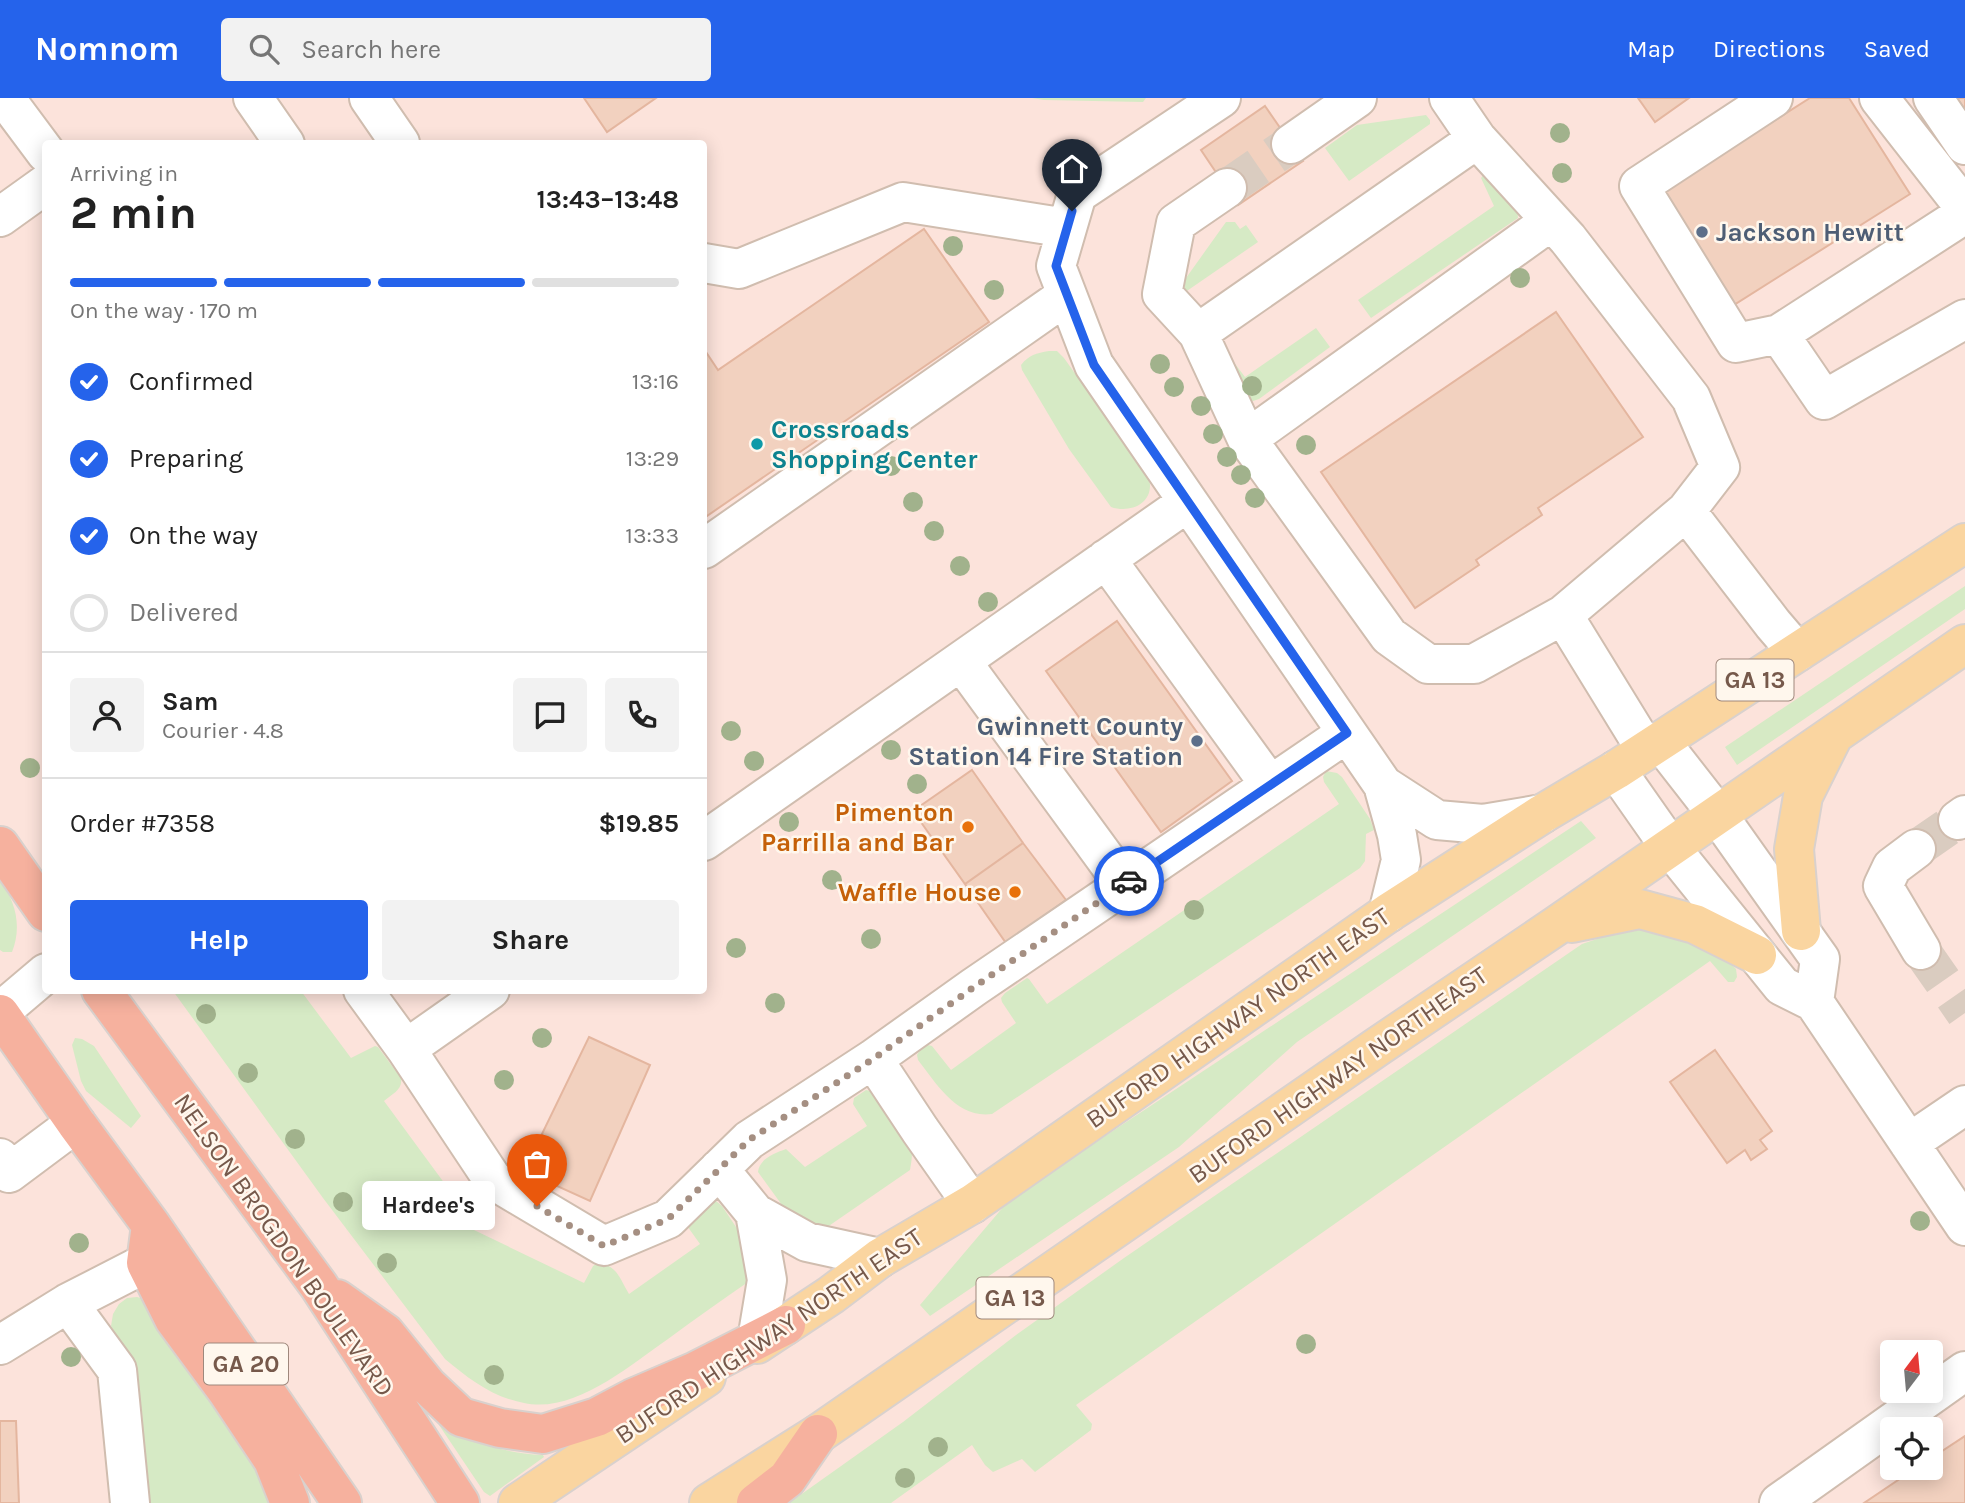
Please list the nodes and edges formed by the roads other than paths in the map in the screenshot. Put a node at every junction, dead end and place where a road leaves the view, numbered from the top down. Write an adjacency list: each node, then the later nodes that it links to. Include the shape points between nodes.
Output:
1 (5, 98): 17 (lane)
2 (253, 98): 12 (lane)
3 (369, 98): 13 (lane)
4 (397, 98): 14 (lane)
5 (1221, 98): 24 (lane, via 1077,194)
6 (1357, 98): 15 (lane)
7 (1449, 98): 11 (lane)
8 (1773, 98): 29 (lane, via 1639,186 1736,343)
9 (1879, 98): 20 (lane)
10 (1933, 98): 16 (lane)
11 (1477, 139): 23 (lane); 28 (lane)
12 (282, 140)
13 (398, 140)
14 (400, 140)
15 (1292, 144)
16 (1965, 145)
17 (42, 148)
18 (42, 187): 22 (lane)
19 (1227, 188): 28 (lane, via 1176,223 1162,294)
20 (1965, 208)
21 (1965, 214): 29 (lane)
22 (0, 217)
23 (1551, 221): 30 (lane); 32 (lane, via 1691,398 1720,467)
24 (1067, 228): 25 (lane, via 902,202 739,269); 26 (lane, via 1056,266)
25 (707, 264)
26 (1067, 295): 31 (lane, via 1094,365); 34 (lane)
27 (1965, 319): 29 (lane, via 1825,400)
28 (1198, 333): 30 (lane)
29 (1779, 334)
30 (1247, 439): 36 (lane, via 1389,636 1428,664 1474,664)
31 (1188, 502): 35 (lane); 40 (lane)
32 (1686, 510): 36 (lane); 38 (lane)
33 (1965, 543): 38 (main road, BUFORD HIGHWAY NORTH EAST / GA 13)
34 (707, 548)
35 (1106, 559): 39 (lane); 43 (lane)
36 (1563, 615): 42 (lane)
37 (1965, 644): 41 (main road, BUFORD HIGHWAY NORTHEAST / GA 13)
38 (1797, 652): 42 (main road, BUFORD HIGHWAY NORTH EAST / GA 13)
39 (961, 661): 47 (lane); 51 (lane)
40 (1347, 733): 43 (lane); 44 (lane)
41 (1834, 734): 46 (main road, BUFORD HIGHWAY NORTHEAST / GA 13); 55 (main road, via 1804,796 1794,849)
42 (1641, 754): 45 (main road, BUFORD HIGHWAY NORTH EAST / GA 13); 46 (lane); 49 (lane)
43 (1270, 785): 51 (lane)
44 (1383, 785): 45 (lane, via 1437,820 1483,824); 53 (lane, via 1401,860)
45 (1542, 814): 53 (main road, BUFORD HIGHWAY NORTH EAST / GA 13)
46 (1717, 814): 49 (main road, BUFORD HIGHWAY NORTHEAST / GA 13); 55 (lane)
47 (707, 839)
48 (0, 846): 52 (highway)
49 (1670, 847): 54 (main road, BUFORD HIGHWAY NORTHEAST / GA 13); 57 (lane)
50 (1916, 849): 56 (lane, via 1892,867 1883,886)
51 (1124, 884): 65 (lane)
52 (42, 906)
53 (1388, 913): 71 (main road, BUFORD HIGHWAY NORTH EAST / GA 13)
54 (1556, 926): 57 (main road, via 1640,909 1695,924); 82 (main road, BUFORD HIGHWAY NORTHEAST / GA 13)
55 (1801, 931): 62 (lane, via 1820,959)
56 (1921, 950)
57 (1757, 955): 62 (lane, via 1782,986)
58 (42, 979): 63 (lane)
59 (104, 994): 77 (highway, NELSON BROGDON BOULEVARD)
60 (366, 994): 64 (lane)
61 (484, 994): 64 (lane)
62 (1814, 1002): 68 (lane)
63 (5, 1030): 67 (highway, GA 20)
64 (405, 1049): 69 (lane, via 494,1180 604,1246 668,1219)
65 (873, 1059): 69 (lane, via 749,1140); 71 (lane)
66 (1965, 1105): 68 (lane)
67 (76, 1123): 70 (lane); 73 (highway, GA 20)
68 (1909, 1143): 74 (lane)
69 (719, 1169): 72 (lane)
70 (3, 1170)
71 (972, 1204): 75 (main road, BUFORD HIGHWAY NORTH EAST / GA 13)
72 (755, 1213): 75 (lane, via 807,1242); 79 (lane)
73 (151, 1225): 76 (highway); 85 (highway, GA 20)
74 (1965, 1226)
75 (880, 1258): 79 (main road, BUFORD HIGHWAY NORTH EAST / GA 13)
76 (146, 1263): 78 (lane); 84 (highway, via 174,1319 273,1460)
77 (319, 1286): 79 (highway, via 385,1333 427,1385 461,1417 543,1434 597,1417); 86 (highway, NELSON BROGDON BOULEVARD)
78 (68, 1303): 80 (lane); 83 (lane, via 117,1370)
79 (771, 1332): 87 (main road, BUFORD HIGHWAY NORTH EAST / GA 13)
80 (0, 1345)
81 (1965, 1371): 90 (lane)
82 (818, 1434): 88 (main road, BUFORD HIGHWAY NORTHEAST / GA 13); 89 (highway, via 787,1479)
83 (130, 1503)
84 (290, 1503)
85 (342, 1503)
86 (460, 1503)
87 (517, 1503)
88 (709, 1503)
89 (756, 1503)
90 (1779, 1503)

